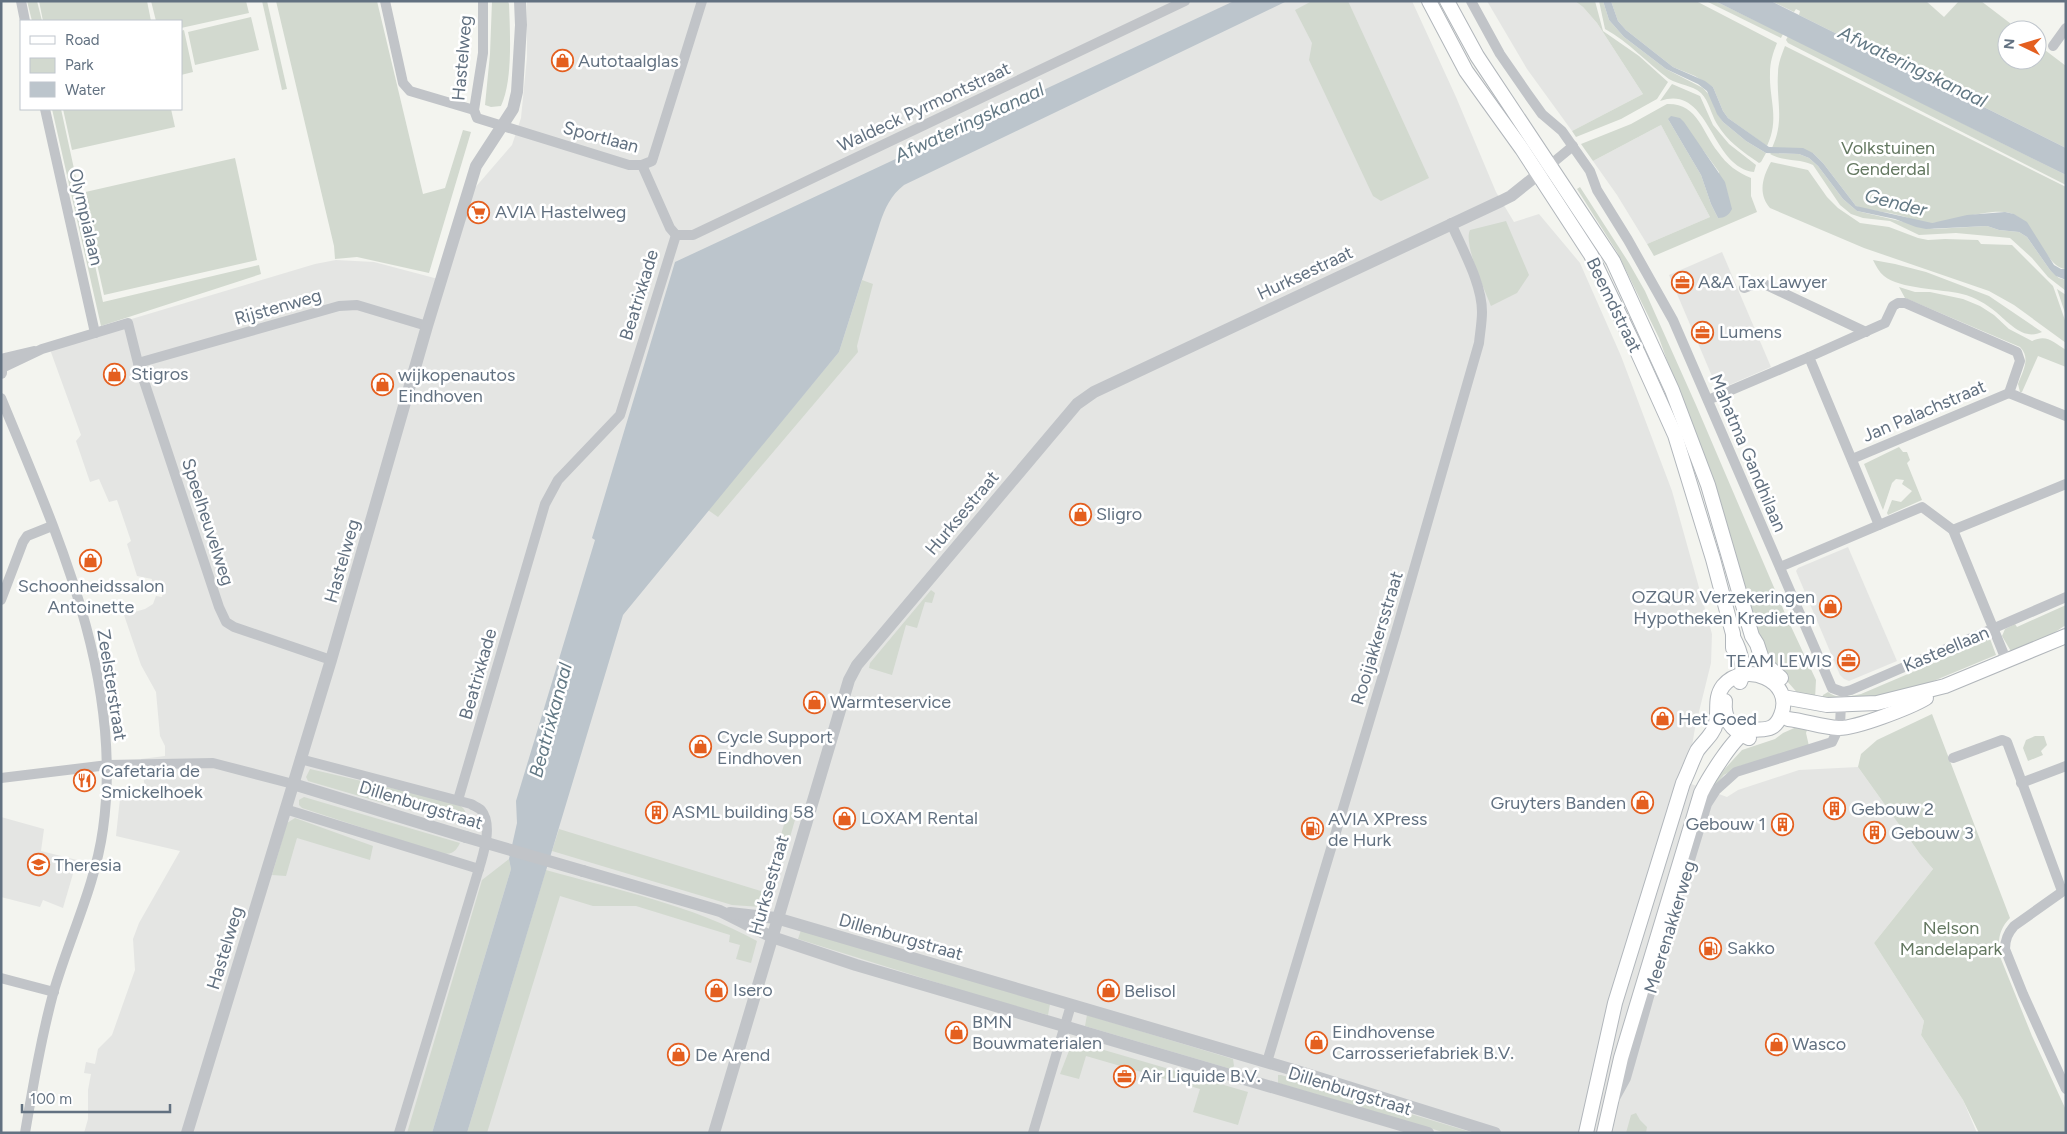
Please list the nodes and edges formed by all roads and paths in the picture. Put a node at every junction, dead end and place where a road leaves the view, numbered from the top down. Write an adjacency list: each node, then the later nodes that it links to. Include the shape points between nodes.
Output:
1 (20, 1): 10 (street)
2 (384, 1): 14 (street, Sportlaan, via 403,83 410,91)
3 (483, 1): 14 (street, Hastelweg, via 483,53)
4 (520, 1): 15 (street, Hastelweg, via 517,92 513,109)
5 (702, 1): 17 (street, via 652,161)
6 (1185, 1): 21 (street, Waldeck Pyrmontstraat, via 693,235)
7 (1429, 1): 19 (main road, Beemdstraat, via 1466,71)
8 (1447, 1): 18 (main road, Beemdstraat, via 1477,56)
9 (1471, 1): 16 (street, via 1526,93)
10 (25, 20)
11 (2066, 28): 12 (street)
12 (2053, 46)
13 (45, 110): 25 (street, Olympialaan)
14 (476, 114): 15 (street, Sportlaan)
15 (502, 127): 17 (street, Sportlaan, via 629,165); 23 (street, Hastelweg, via 476,166)
16 (1573, 146): 18 (street); 31 (street, Mahatma Gandhilaan, via 1672,320)
17 (642, 165): 21 (street, Sportlaan)
18 (1550, 165): 19 (street, Hurksestraat); 47 (main road, Beemdstraat, via 1613,261 1672,390 1708,485)
19 (1538, 174): 20 (street, Hurksestraat, via 1511,196); 48 (main road, Beemdstraat, via 1591,254 1675,435 1738,648)
20 (1451, 223): 69 (street, Hurksestraat, via 1094,392 1077,404 857,665 849,680); 75 (street, Rooijakkersstraat, via 1479,293 1482,311 1479,343)
21 (676, 235): 64 (street, Beatrixkade, via 620,415 558,480 545,504)
22 (1744, 288): 24 (street, via 1760,282)
23 (427, 326): 27 (street, Rijstenweg, via 357,305 339,306); 45 (street, Hastelweg)
24 (1866, 332): 26 (street); 29 (street, via 1884,324 1893,306 1905,303 2017,352 2020,361)
25 (95, 333): 27 (street, Speelheuvelweg, via 128,323); 28 (street, via 42,349)
26 (1809, 357): 31 (street); 33 (street)
27 (138, 363): 45 (street, Speelheuvelweg, via 218,607 226,622)
28 (2, 366)
29 (2009, 393): 32 (street); 33 (street, Jan Palachstraat)
30 (1, 398): 36 (street, Zeelsterstraat)
31 (1708, 400): 38 (street, Mahatma Gandhilaan)
32 (2066, 416)
33 (1852, 459): 35 (street)
34 (2066, 484): 37 (street)
35 (1879, 525): 37 (street, via 1922,507); 38 (street)
36 (52, 526): 40 (street, via 28,536 23,542); 59 (street, Zeelsterstraat, via 71,573 89,638 102,705)
37 (1952, 530): 41 (street)
38 (1780, 567): 49 (street, Mahatma Gandhilaan)
39 (2066, 598): 41 (street, Kasteellaan)
40 (1, 600)
41 (1993, 629): 46 (street); 49 (street, Kasteellaan, via 1851,690 1836,691)
42 (2066, 630): 44 (main road, Kasteellaan)
43 (2066, 636): 44 (main road, Kasteellaan)
44 (2049, 642): 46 (main road, Kasteellaan)
45 (331, 660): 58 (street, Hastelweg)
46 (2007, 662): 50 (main road, Kasteellaan)
47 (1764, 672): 48 (main road); 51 (main road, Beemdstraat, via 1782,680 1787,686)
48 (1738, 676): 53 (main road, via 1741,681 1726,696)
49 (1828, 682)
50 (1945, 686): 52 (main road, Kasteellaan, via 1877,703); 55 (main road, Kasteellaan, via 1922,700)
51 (1787, 698): 52 (main road, Kasteellaan, via 1817,704); 54 (main road); 56 (main road, via 1774,725 1765,730 1747,731)
52 (1841, 704): 55 (street)
53 (1722, 718): 56 (main road); 86 (main road, Meerenakkerweg, via 1696,753 1671,818 1615,1003)
54 (1788, 719): 55 (main road, Kasteellaan); 56 (main road, via 1778,731 1766,738)
55 (1840, 728): 78 (street, Meerenakkerweg, via 1829,744 1736,772 1716,790 1707,804 1626,1078)
56 (1746, 737): 78 (main road, Meerenakkerweg, via 1723,756 1701,793 1621,1058)
57 (1953, 758): 62 (street, via 2002,740 2006,742)
58 (300, 759): 63 (street, Hastelweg); 64 (street, Dillenburgstraat)
59 (108, 765): 61 (street, Dillenburgstraat); 63 (street, Dillenburgstraat, via 213,763); 72 (street, Zeelsterstraat, via 103,829 91,886)
60 (2066, 766): 62 (street)
61 (1, 778)
62 (2021, 783): 67 (street)
63 (293, 784): 65 (street, Hastelweg); 68 (street, Dillenburgstraat, bridge)
64 (458, 800): 66 (street, via 480,809 485,817 486,833)
65 (285, 809): 66 (street); 80 (street, Hastelweg)
66 (479, 870): 81 (street)
67 (2064, 890): 77 (street, via 2014,926 2008,934 2005,949)
68 (720, 911): 69 (street, Dillenburgstraat); 70 (street, Dillenburgstraat)
69 (776, 918): 70 (street, Hurksestraat); 73 (street, Dillenburgstraat)
70 (772, 937): 74 (street, Dillenburgstraat); 82 (street, Hurksestraat)
71 (1, 978): 72 (street)
72 (54, 992): 79 (street, Zeelsterstraat, via 38,1056)
73 (1071, 1005): 74 (street); 75 (street, Dillenburgstraat)
74 (1064, 1027): 76 (street, Dillenburgstraat); 83 (street)
75 (1266, 1062): 76 (street, Dillenburgstraat); 85 (street, Dillenburgstraat)
76 (1261, 1082): 84 (street, Dillenburgstraat)
77 (2066, 1089)
78 (1609, 1109): 87 (main road, Meerenakkerweg)
79 (25, 1133)
80 (187, 1133)
81 (399, 1133)
82 (714, 1133)
83 (1033, 1133)
84 (1428, 1133)
85 (1495, 1133)
86 (1586, 1133)
87 (1604, 1133)

